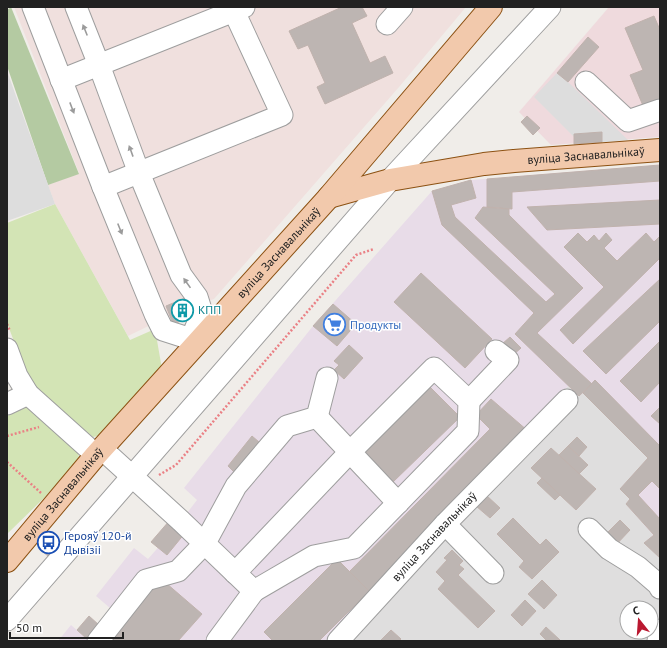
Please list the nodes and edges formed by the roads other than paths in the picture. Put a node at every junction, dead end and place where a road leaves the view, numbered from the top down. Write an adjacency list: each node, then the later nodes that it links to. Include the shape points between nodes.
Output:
1 (33, 7): 9 (street)
2 (76, 7): 8 (street, one-way to 2)
3 (402, 7): 7 (street)
4 (491, 7): 16 (main road)
5 (550, 7): 14 (street)
6 (237, 8): 8 (street); 13 (street, via 282,115)
7 (387, 24)
8 (99, 65): 9 (street); 13 (street, one-way to 8)
9 (61, 80): 15 (street, one-way to 15)
10 (586, 82): 11 (street, via 628,121)
11 (660, 110)
12 (660, 150): 14 (main road, вуліца Заснавальнікаў, via 514,161)
13 (139, 173): 15 (street); 17 (street, one-way to 13, via 202,314 197,297 181,275)
14 (390, 180): 16 (main road, вуліца Заснавальнікаў); 28 (street)
15 (103, 187): 17 (street, one-way to 17, via 163,330)
16 (328, 197): 17 (main road, вуліца Заснавальнікаў)
17 (193, 341): 26 (main road, вуліца Заснавальнікаў)
18 (10, 344): 21 (street, via 17,376)
19 (496, 351): 23 (street, via 508,360)
20 (327, 378): 25 (street)
21 (28, 394): 24 (street); 26 (street)
22 (567, 400): 30 (street, вуліца Заснавальнікаў)
23 (469, 401): 27 (street, via 434,368); 29 (street, via 468,431)
24 (7, 404)
25 (317, 417): 27 (street); 32 (street, via 287,426 236,486)
26 (99, 452): 28 (street); 33 (main road, вуліца Заснавальнікаў)
27 (350, 452): 29 (street); 34 (street)
28 (138, 481): 32 (street); 38 (street)
29 (398, 503): 37 (street, via 354,548 314,556)
30 (445, 524): 35 (street); 42 (street, вуліца Заснавальнікаў)
31 (589, 529): 36 (street, via 608,549 638,567)
32 (205, 543): 34 (street); 40 (street, via 178,571 146,580)
33 (7, 561)
34 (235, 573): 37 (street)
35 (493, 573)
36 (660, 588)
37 (254, 592): 41 (street)
38 (7, 620)
39 (660, 630): 43 (street)
40 (98, 641)
41 (216, 641)
42 (338, 641)
43 (658, 641)

